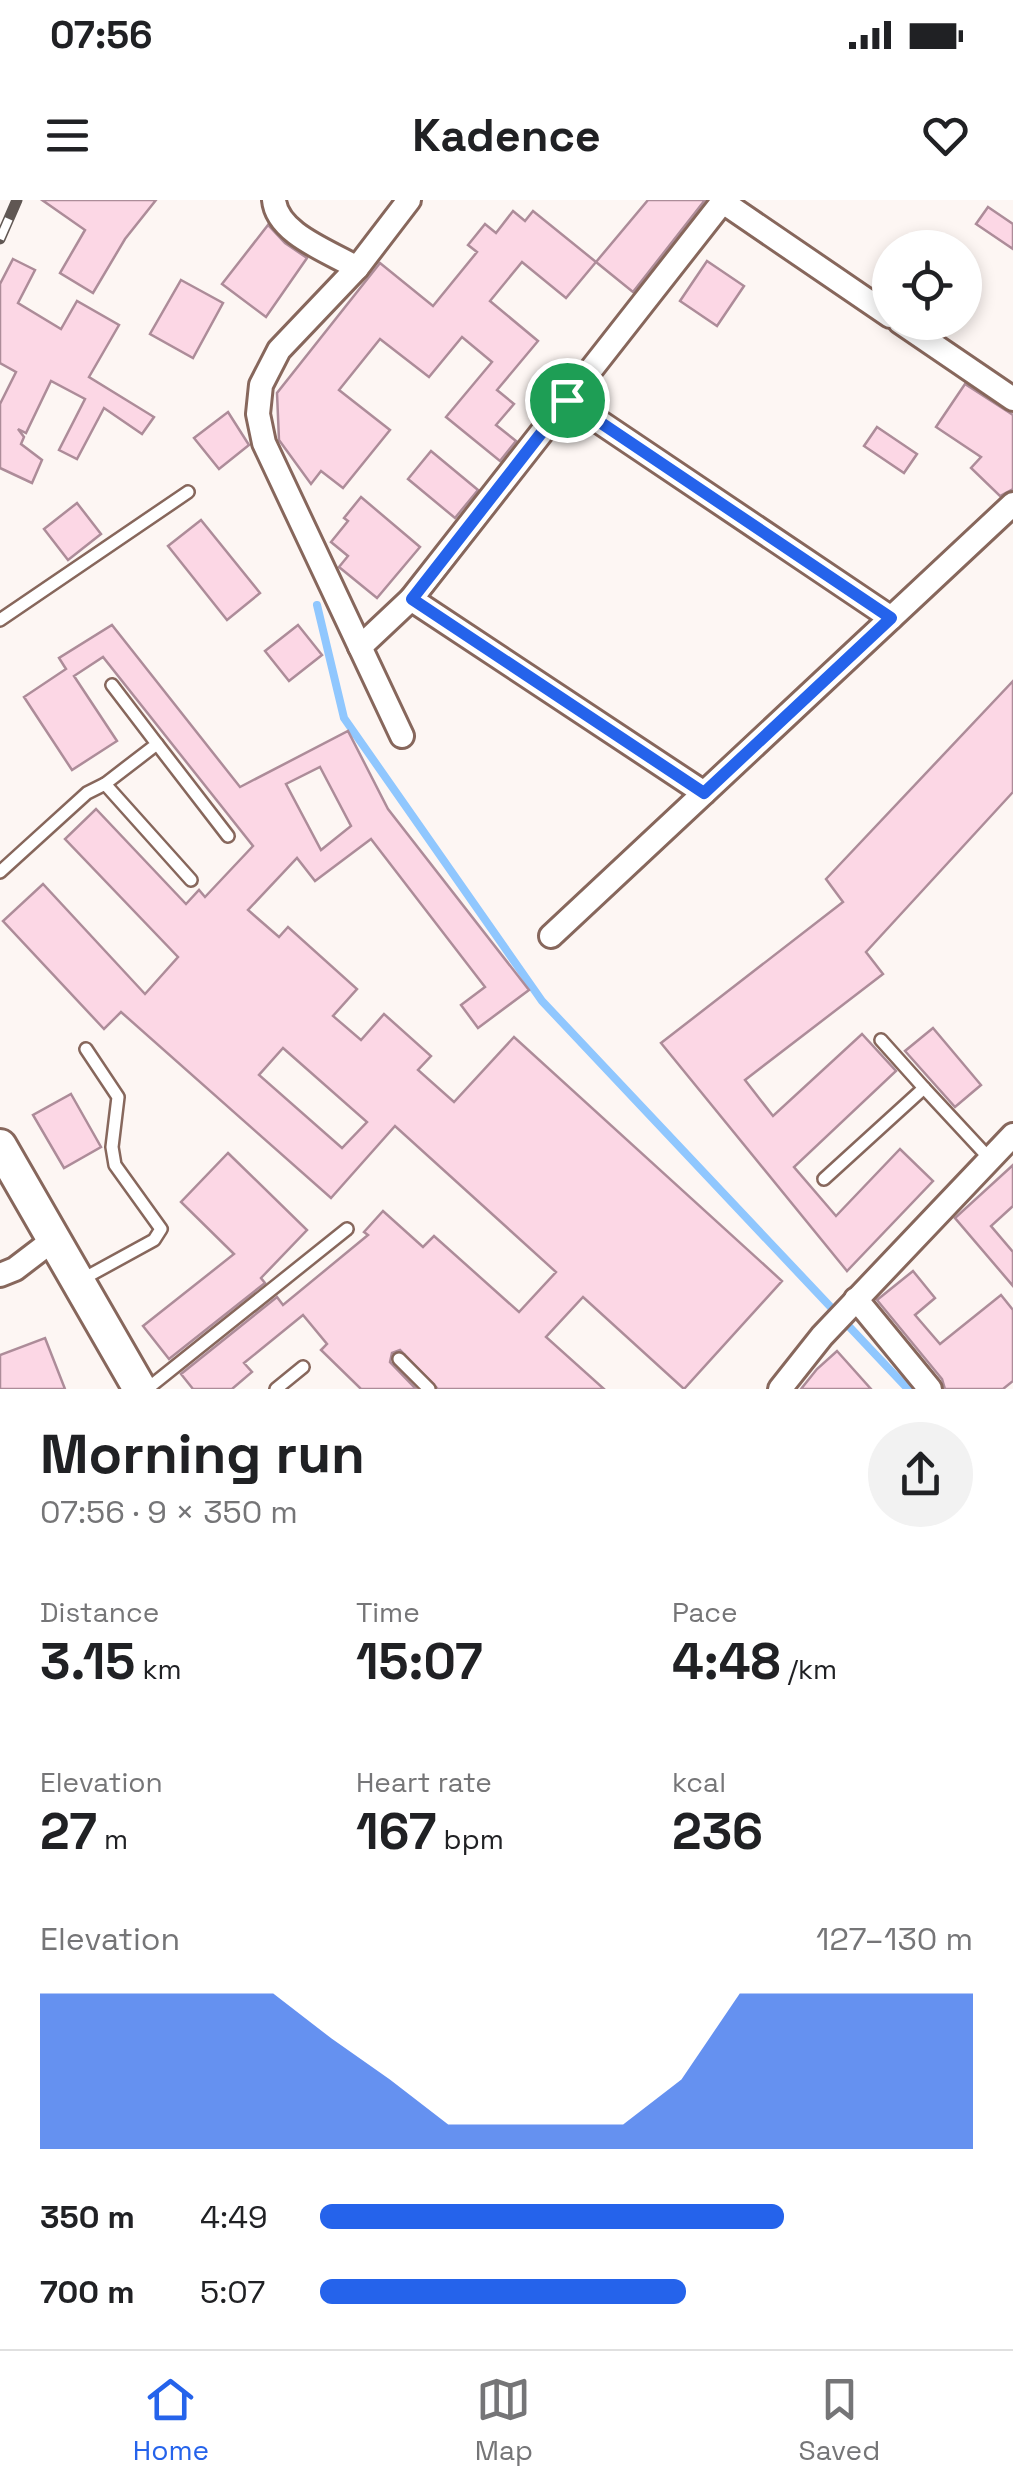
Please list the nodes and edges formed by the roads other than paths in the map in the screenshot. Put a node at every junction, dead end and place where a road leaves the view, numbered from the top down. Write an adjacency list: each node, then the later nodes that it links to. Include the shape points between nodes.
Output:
1 (274, 200): 4 (street, via 282,221)
2 (409, 200): 4 (street)
3 (723, 201): 5 (street); 8 (street)
4 (357, 268): 14 (street, via 279,350 261,385 258,414 264,444)
5 (872, 304)
6 (926, 340): 7 (street)
7 (1013, 399)
8 (567, 400): 11 (street); 12 (street)
9 (188, 492): 13 (lane)
10 (1013, 504): 12 (street)
11 (412, 599): 14 (street); 19 (street)
12 (891, 618): 19 (street)
13 (0, 620)
14 (360, 647): 16 (street)
15 (112, 684): 17 (lane)
16 (402, 736)
17 (157, 744): 18 (lane); 20 (lane)
18 (105, 784): 21 (lane); 22 (lane)
19 (704, 793): 23 (street)
20 (228, 836)
21 (0, 872)
22 (191, 880)
23 (551, 936)
24 (881, 1040): 26 (lane)
25 (86, 1048): 34 (lane, via 118,1097 115,1165 161,1229 154,1240)
26 (924, 1088): 29 (lane); 30 (lane)
27 (1013, 1135): 29 (street)
28 (0, 1146): 32 (main road)
29 (989, 1158): 35 (street)
30 (824, 1179)
31 (348, 1229): 38 (lane)
32 (53, 1240): 33 (street); 34 (main road)
33 (0, 1275)
34 (77, 1282): 38 (main road)
35 (856, 1299): 41 (street); 42 (street)
36 (398, 1359): 40 (lane)
37 (303, 1367): 39 (lane)
38 (143, 1389)
39 (276, 1389)
40 (429, 1389)
41 (780, 1389)
42 (930, 1389)

